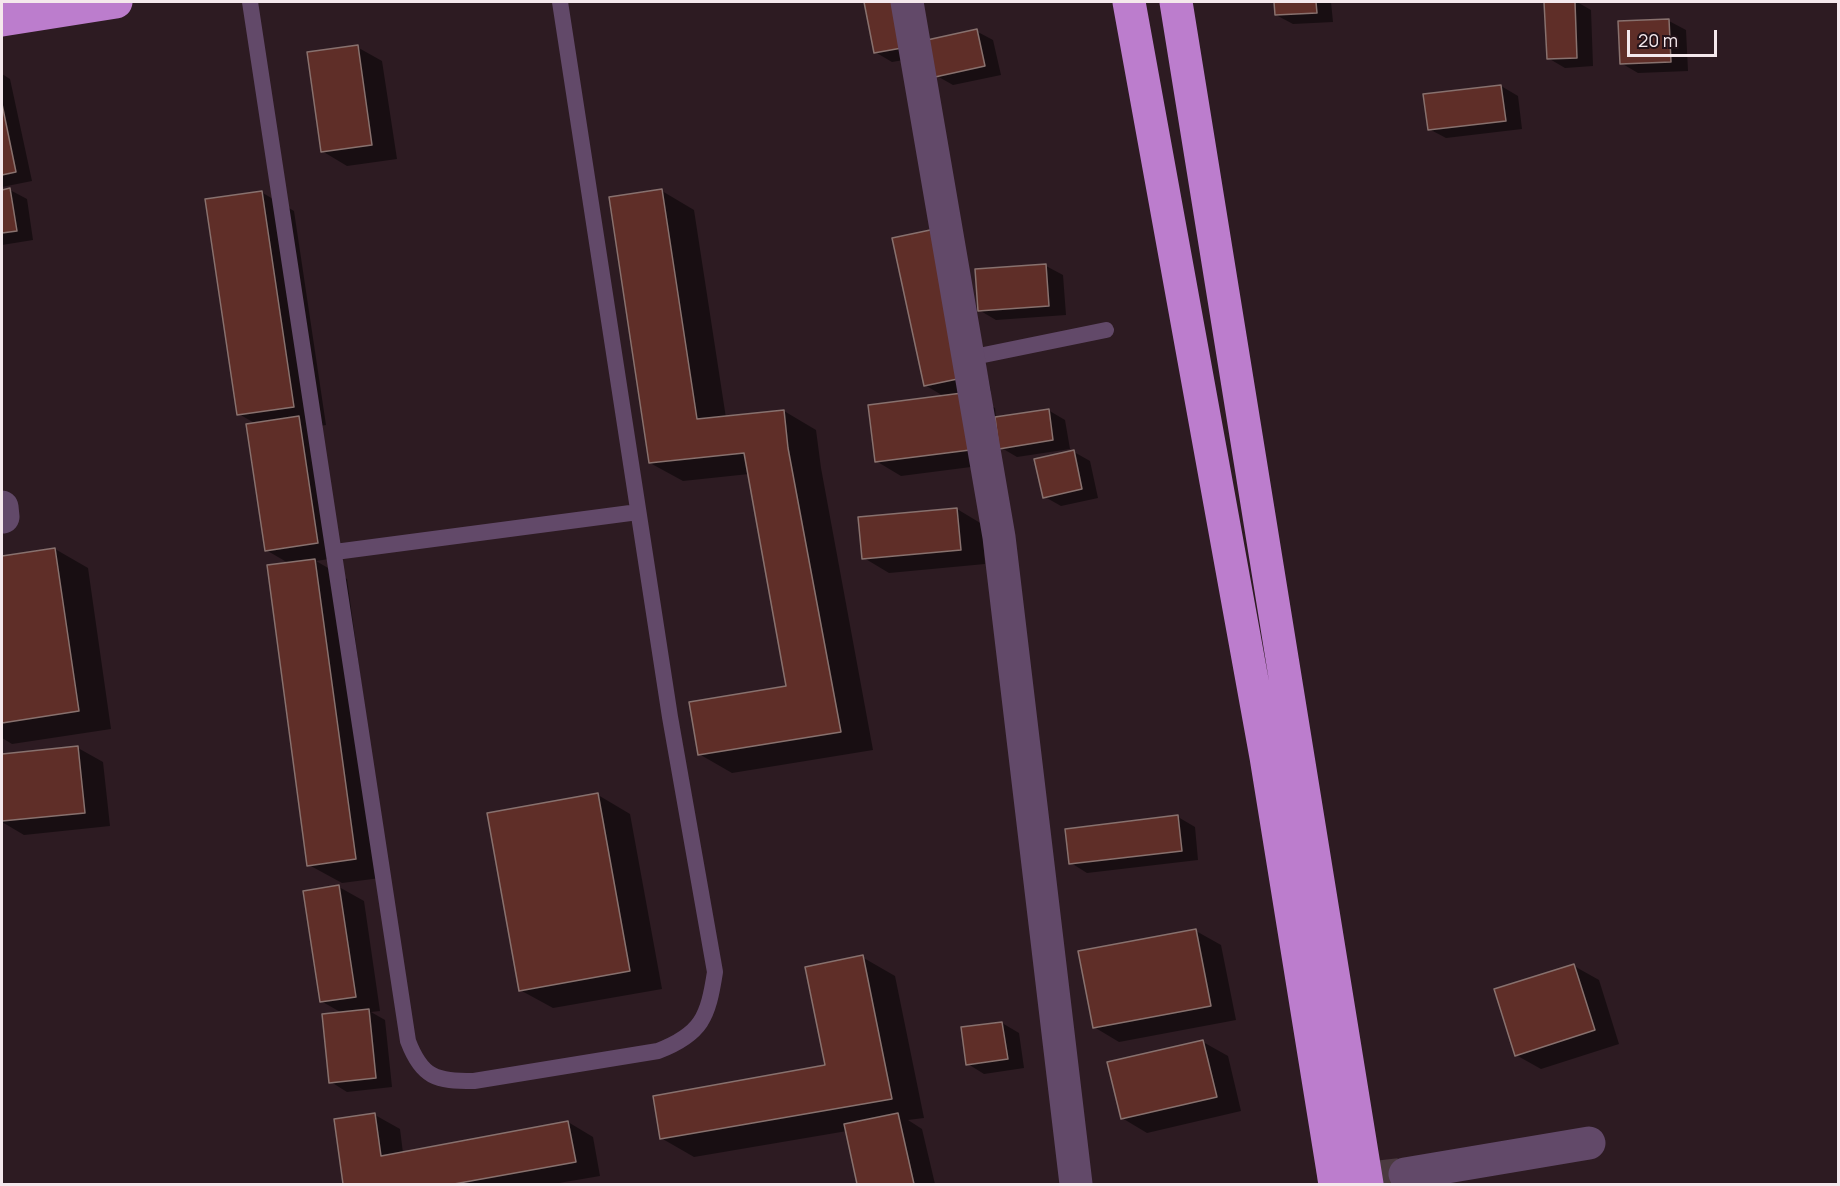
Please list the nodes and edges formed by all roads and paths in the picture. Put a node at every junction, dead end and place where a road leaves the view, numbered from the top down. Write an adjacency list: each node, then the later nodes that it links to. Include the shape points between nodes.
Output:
1 (116, 2): 7 (highway)
2 (250, 2): 11 (lane)
3 (560, 2): 10 (lane)
4 (907, 2): 9 (street)
5 (1129, 2): 15 (highway, via 1266,757)
6 (1176, 2): 16 (highway)
7 (2, 20)
8 (1106, 330): 9 (lane)
9 (969, 358): 14 (street, via 999,537)
10 (639, 512): 11 (lane); 11 (lane, via 715,972 710,1006 696,1029 658,1051 474,1081 435,1078 423,1069 408,1041)
11 (335, 552)
12 (1589, 1143): 13 (street)
13 (1412, 1177)
14 (1076, 1185)
15 (1335, 1185)
16 (1367, 1185)

